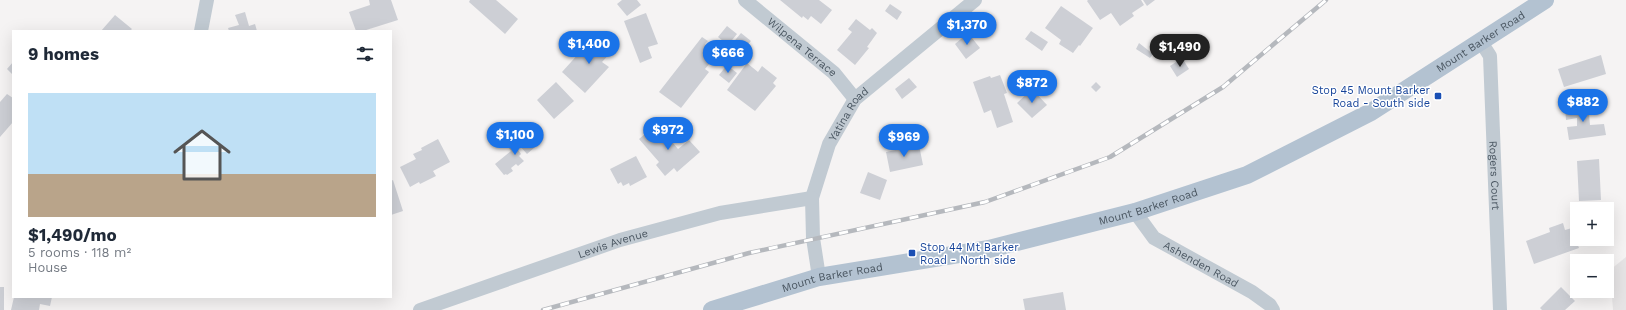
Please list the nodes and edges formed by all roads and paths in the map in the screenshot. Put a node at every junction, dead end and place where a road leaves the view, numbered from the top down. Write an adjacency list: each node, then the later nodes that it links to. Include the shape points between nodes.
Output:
1 (207, 0): 5 (street)
2 (744, 0): 7 (street, Wilpena Terrace, via 834,73)
3 (974, 0): 7 (street, Yatina Road)
4 (1545, 0): 6 (main road, Mount Barker Road)
5 (201, 30)
6 (1481, 42): 9 (main road, Mount Barker Road, via 1371,112 1247,175); 14 (street, Rogers Court, via 1490,56)
7 (855, 98): 8 (street, Yatina Road, via 829,144)
8 (812, 198): 10 (street, Yatina Road, via 813,238); 11 (street, Lewis Avenue, via 720,213 620,240)
9 (1135, 212): 10 (main road, Mount Barker Road, via 989,249); 13 (street, Ashenden Road, via 1154,238 1252,292)
10 (819, 277): 12 (main road, Mount Barker Road)
11 (420, 310)
12 (712, 310)
13 (1273, 310)
14 (1500, 310)

